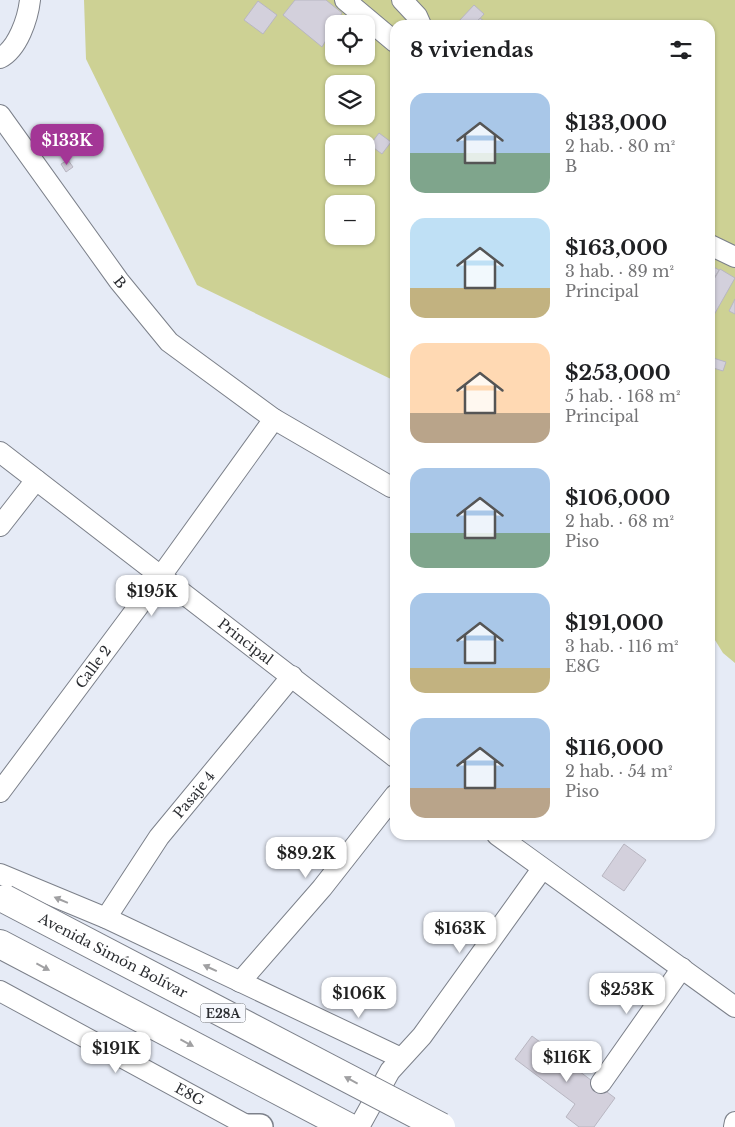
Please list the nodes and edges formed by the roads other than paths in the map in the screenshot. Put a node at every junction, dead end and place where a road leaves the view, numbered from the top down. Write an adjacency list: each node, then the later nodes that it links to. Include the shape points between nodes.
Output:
1 (30, 0): 6 (street, via 28,17 15,42)
2 (346, 0): 5 (street)
3 (402, 0): 4 (street)
4 (419, 20)
5 (390, 38)
6 (0, 58)
7 (0, 115): 10 (street, B, via 119,280 169,342)
8 (715, 247): 9 (street)
9 (735, 257)
10 (274, 419): 13 (street); 15 (street, Calle 2)
11 (0, 452): 12 (street, Principal)
12 (36, 480): 14 (street); 15 (street, Principal)
13 (390, 485)
14 (0, 526)
15 (161, 576): 16 (street, Principal); 18 (street, Calle 2)
16 (292, 676): 17 (street, Principal); 23 (street, Pasaje 4, via 159,837)
17 (390, 753)
18 (0, 792)
19 (390, 801): 26 (street, via 322,888)
20 (504, 840): 21 (street)
21 (542, 869): 25 (street); 29 (street, via 422,1036)
22 (2, 889): 23 (street, one-way to 22); 35 (highway, Avenida Simón Bolívar / E28A, one-way to 22, bridge)
23 (106, 918): 26 (street, one-way to 23)
24 (0, 944): 33 (highway, one-way to 33)
25 (682, 968): 28 (street); 30 (street)
26 (240, 982): 29 (street)
27 (0, 991): 32 (street, E8G)
28 (735, 1007)
29 (401, 1058): 34 (street, via 384,1079)
30 (601, 1083)
31 (735, 1122): 36 (street)
32 (251, 1127)
33 (348, 1127)
34 (359, 1127)
35 (441, 1127)
36 (734, 1127)

